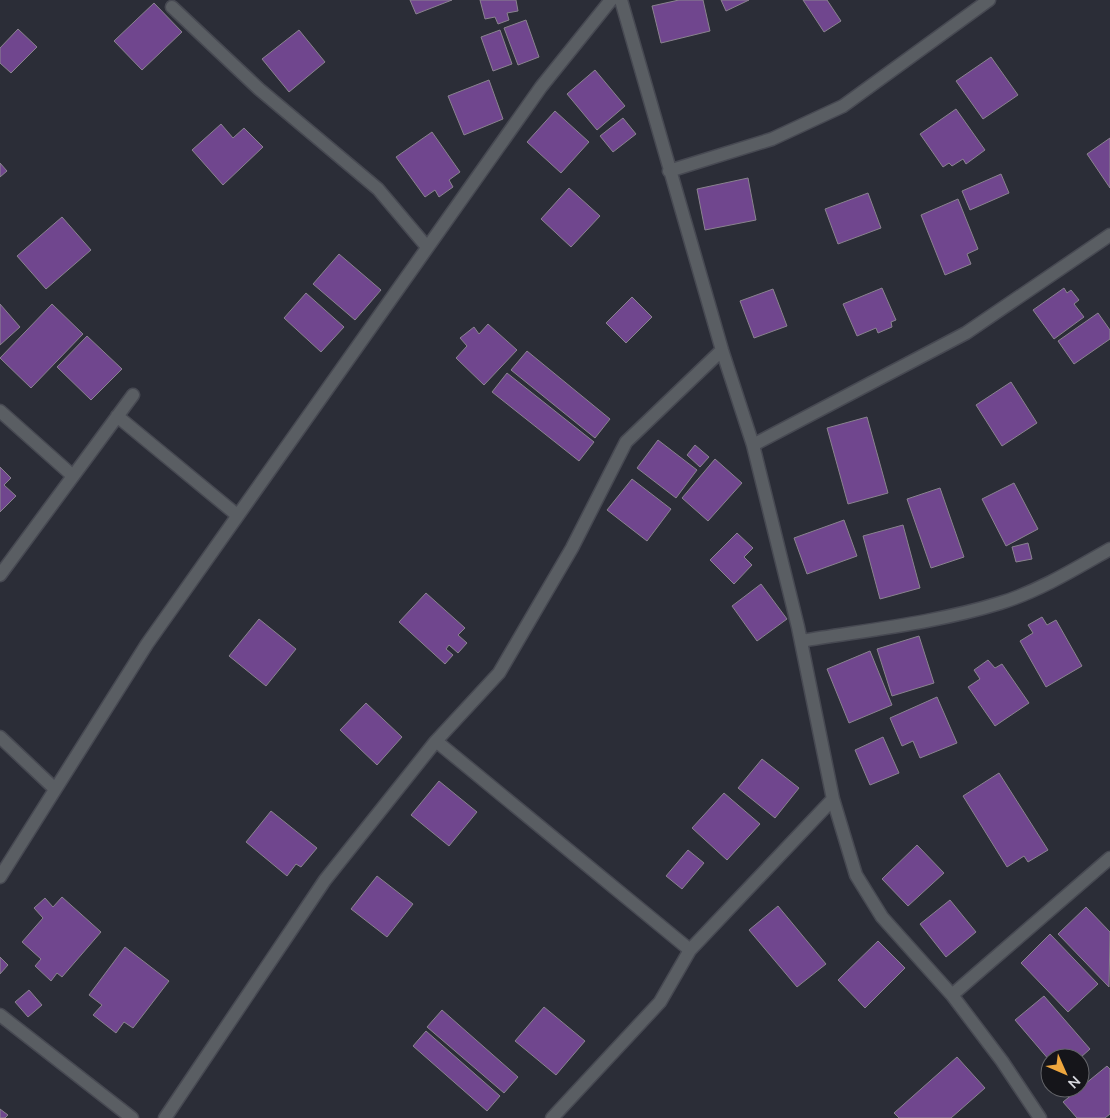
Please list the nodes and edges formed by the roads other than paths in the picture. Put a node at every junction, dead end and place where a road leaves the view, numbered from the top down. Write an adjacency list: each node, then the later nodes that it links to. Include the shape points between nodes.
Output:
1 (611, 0): 7 (street, via 541,87)
2 (622, 0): 5 (street)
3 (990, 0): 5 (street, via 843,106 772,139)
4 (172, 7): 7 (street, via 259,89 378,189)
5 (669, 171): 8 (street)
6 (1110, 235): 12 (street, via 966,333)
7 (428, 247): 14 (street)
8 (722, 350): 12 (street); 19 (street, via 626,442 572,548 499,672)
9 (133, 395): 11 (street)
10 (0, 411): 13 (street)
11 (118, 416): 13 (street); 14 (street)
12 (753, 445): 17 (street)
13 (73, 476): 16 (street)
14 (237, 515): 20 (street, via 147,644)
15 (1110, 549): 17 (street, via 1065,575 1001,603 936,618)
16 (0, 575)
17 (800, 641): 21 (street)
18 (0, 737): 20 (street)
19 (436, 741): 24 (street); 28 (street, via 325,880)
20 (56, 789): 23 (street)
21 (833, 799): 24 (street); 25 (street, via 856,875 882,917)
22 (1110, 858): 25 (street)
23 (0, 877)
24 (690, 950): 29 (street, via 660,1002)
25 (952, 995): 30 (street)
26 (0, 1015): 27 (street)
27 (132, 1118)
28 (165, 1118)
29 (552, 1118)
30 (1040, 1118)

